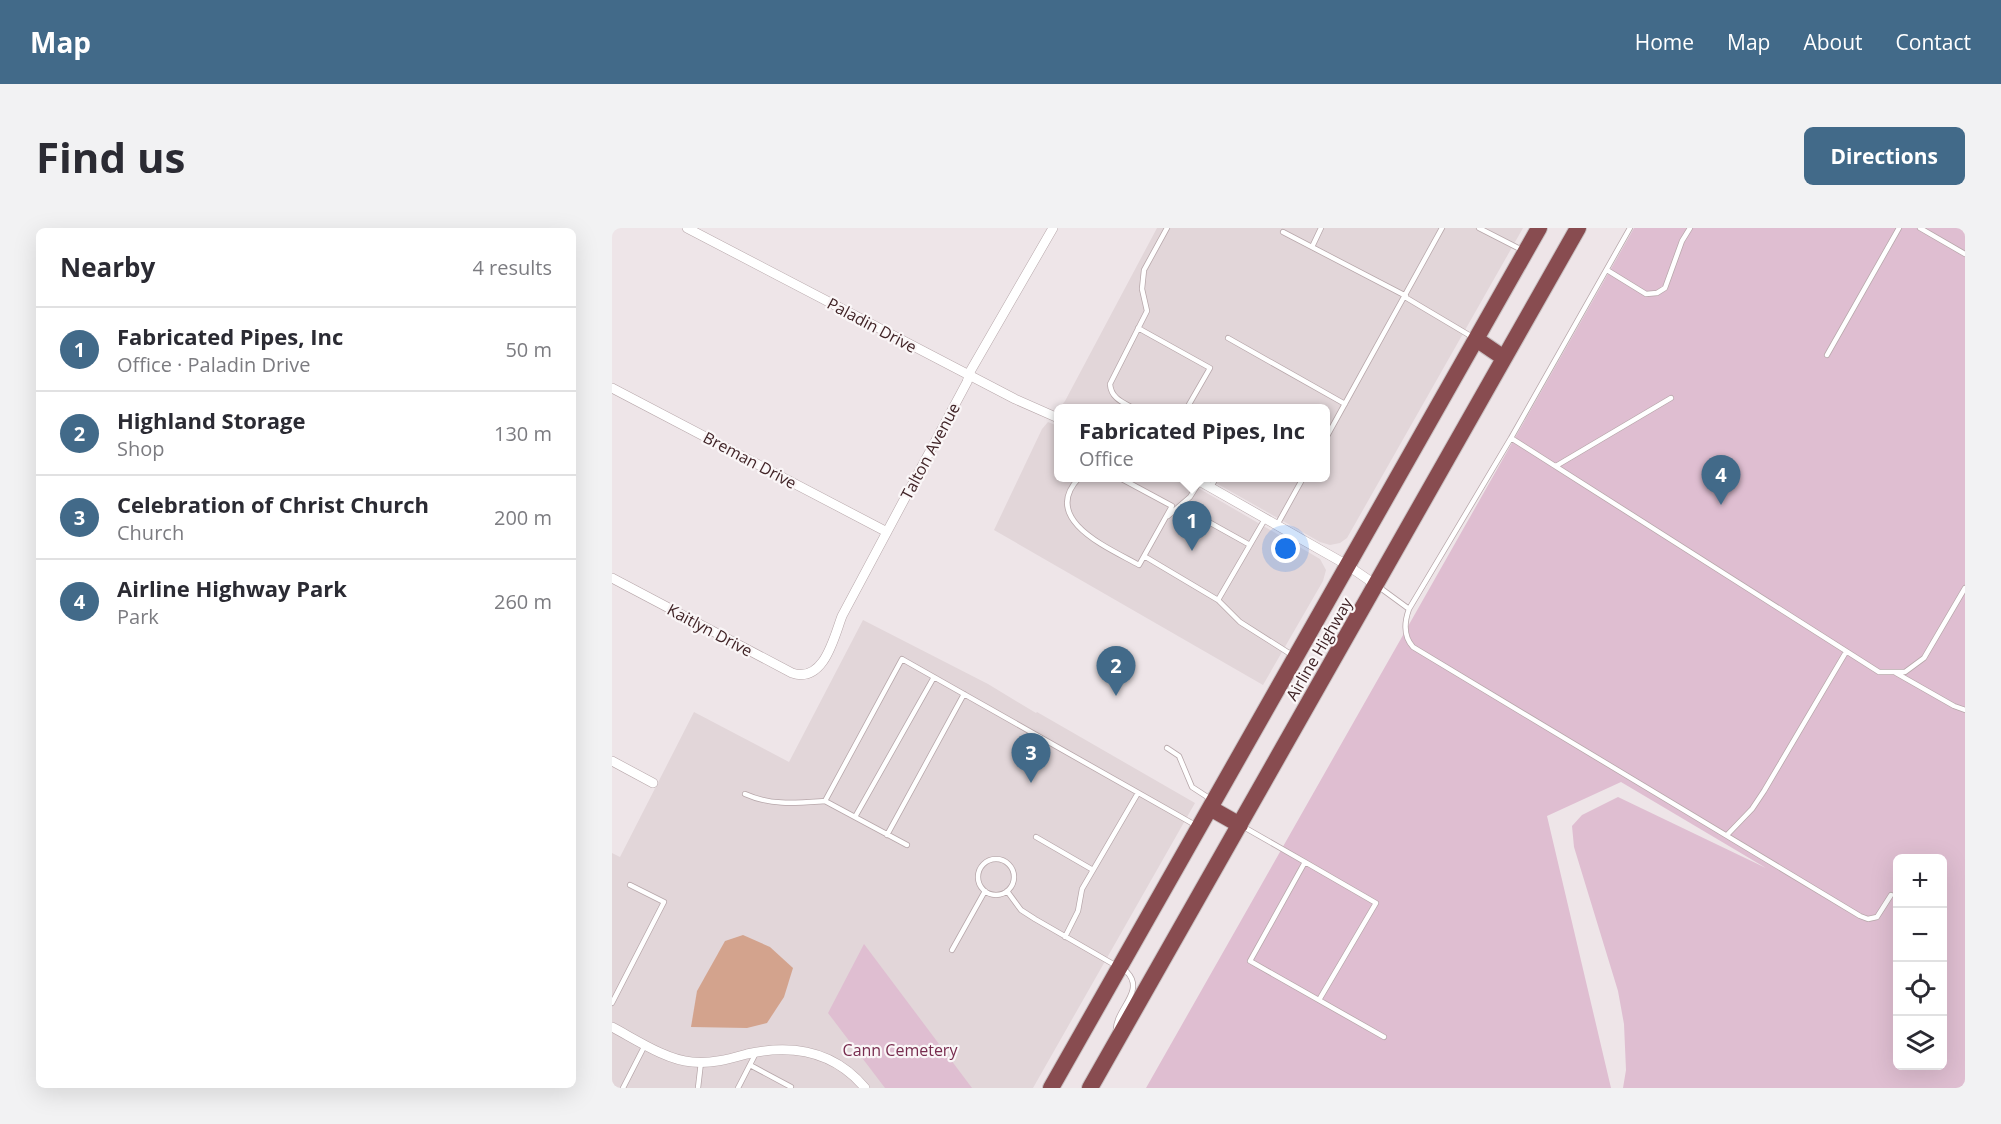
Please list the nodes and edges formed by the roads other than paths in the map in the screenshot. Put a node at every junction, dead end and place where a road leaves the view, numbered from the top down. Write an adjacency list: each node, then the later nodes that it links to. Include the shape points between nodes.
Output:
1 (687, 228): 24 (street, Paladin Drive)
2 (1053, 228): 24 (street, Talton Avenue)
3 (1167, 228): 19 (lane, via 1144,270 1142,289 1147,311)
4 (1321, 228): 14 (lane)
5 (1442, 228): 18 (lane)
6 (1479, 228): 15 (lane)
7 (1539, 228): 15 (highway, Airline Highway)
8 (1578, 228): 23 (highway, Airline Highway)
9 (1630, 228): 17 (lane)
10 (1690, 228): 17 (lane, via 1665,288 1657,293 1646,294)
11 (1899, 228): 22 (lane)
12 (1920, 228): 16 (lane)
13 (1283, 232): 14 (lane)
14 (1312, 247): 18 (lane)
15 (1525, 252): 21 (highway, Airline Highway)
16 (1965, 254)
17 (1607, 270): 32 (lane)
18 (1405, 297): 21 (lane); 29 (lane)
19 (1138, 328): 27 (lane, via 1110,384 1113,394); 28 (lane, via 1210,368)
20 (1228, 338): 29 (lane)
21 (1476, 339): 23 (highway); 48 (highway, Airline Highway)
22 (1827, 354)
23 (1504, 358): 50 (highway, Airline Highway)
24 (969, 376): 30 (street, Paladin Drive); 45 (street, Talton Avenue)
25 (612, 388): 45 (street, Breman Drive)
26 (1671, 398): 33 (lane)
27 (1126, 404)
28 (1189, 404)
29 (1345, 404): 31 (lane)
30 (1054, 416)
31 (1330, 431)
32 (1510, 438): 33 (lane); 53 (lane)
33 (1556, 466): 54 (lane)
34 (1075, 482): 47 (lane, via 1068,511 1079,529 1140,565)
35 (1129, 482): 43 (lane, via 1172,506)
36 (1196, 482): 41 (lane, via 1190,497)
37 (1202, 482): 40 (street)
38 (1214, 482): 40 (lane)
39 (1300, 482): 44 (lane)
40 (1211, 487): 42 (street)
41 (1180, 506): 43 (lane); 46 (lane)
42 (1265, 518): 44 (street); 46 (lane)
43 (1164, 519): 47 (lane)
44 (1277, 525): 48 (street)
45 (887, 532): 57 (street, Talton Avenue, via 842,615 826,656)
46 (1250, 545): 52 (lane)
47 (1144, 556): 52 (lane)
48 (1347, 565): 50 (street); 55 (highway, Airline Highway)
49 (612, 578): 57 (street, Kaitlyn Drive, via 792,673)
50 (1376, 585): 53 (lane); 69 (highway, Airline Highway)
51 (1965, 588): 56 (lane, via 1924,658 1905,672)
52 (1218, 600): 55 (lane, via 1240,622)
53 (1409, 609): 72 (lane, via 1406,632 1413,647)
54 (1846, 652): 56 (lane, via 1879,672); 72 (lane, via 1764,791)
55 (1294, 657): 67 (highway, Airline Highway)
56 (1894, 672): 60 (lane)
57 (810, 673)
58 (934, 677): 59 (lane); 66 (lane, via 903,659); 68 (lane)
59 (964, 694): 64 (lane); 71 (lane)
60 (1965, 710)
61 (1167, 748): 67 (lane, via 1179,756 1192,786)
62 (612, 761): 63 (street)
63 (653, 783)
64 (1138, 793): 70 (lane); 76 (lane)
65 (745, 794): 66 (lane, via 785,804)
66 (825, 801): 68 (lane)
67 (1212, 804): 69 (highway); 70 (highway, Airline Highway)
68 (855, 817): 71 (lane)
69 (1240, 825): 75 (lane); 88 (highway, Airline Highway)
70 (1199, 827): 83 (highway, Airline Highway)
71 (887, 835): 74 (lane)
72 (1727, 835): 80 (lane, via 1868,919 1880,915)
73 (1036, 837): 76 (lane)
74 (907, 845)
75 (1305, 862): 84 (lane, via 1250,961); 84 (lane, via 1376,903)
76 (1093, 870): 81 (lane)
77 (630, 885): 85 (lane, via 664,902)
78 (985, 891): 79 (lane, via 993,895); 79 (lane, via 979,884 978,872 986,862 998,858 1008,863 1014,873); 82 (lane)
79 (1007, 891): 81 (lane, via 1021,910)
80 (1891, 895)
81 (1065, 937): 83 (lane)
82 (952, 951)
83 (1119, 968): 88 (lane, via 1131,976 1133,991 1115,1024); 98 (highway, Airline Highway)
84 (1319, 1000): 87 (lane)
85 (612, 1004)
86 (612, 1027): 89 (street)
87 (1384, 1037)
88 (1117, 1040): 99 (highway, Airline Highway)
89 (645, 1044): 91 (street, via 681,1059); 94 (lane)
90 (756, 1053): 91 (street); 92 (lane); 97 (street, via 784,1049 811,1052 841,1065)
91 (701, 1062): 95 (lane)
92 (750, 1065): 93 (lane); 96 (lane)
93 (791, 1087)
94 (623, 1088)
95 (698, 1088)
96 (738, 1088)
97 (865, 1088)
98 (1051, 1088)
99 (1090, 1088)

